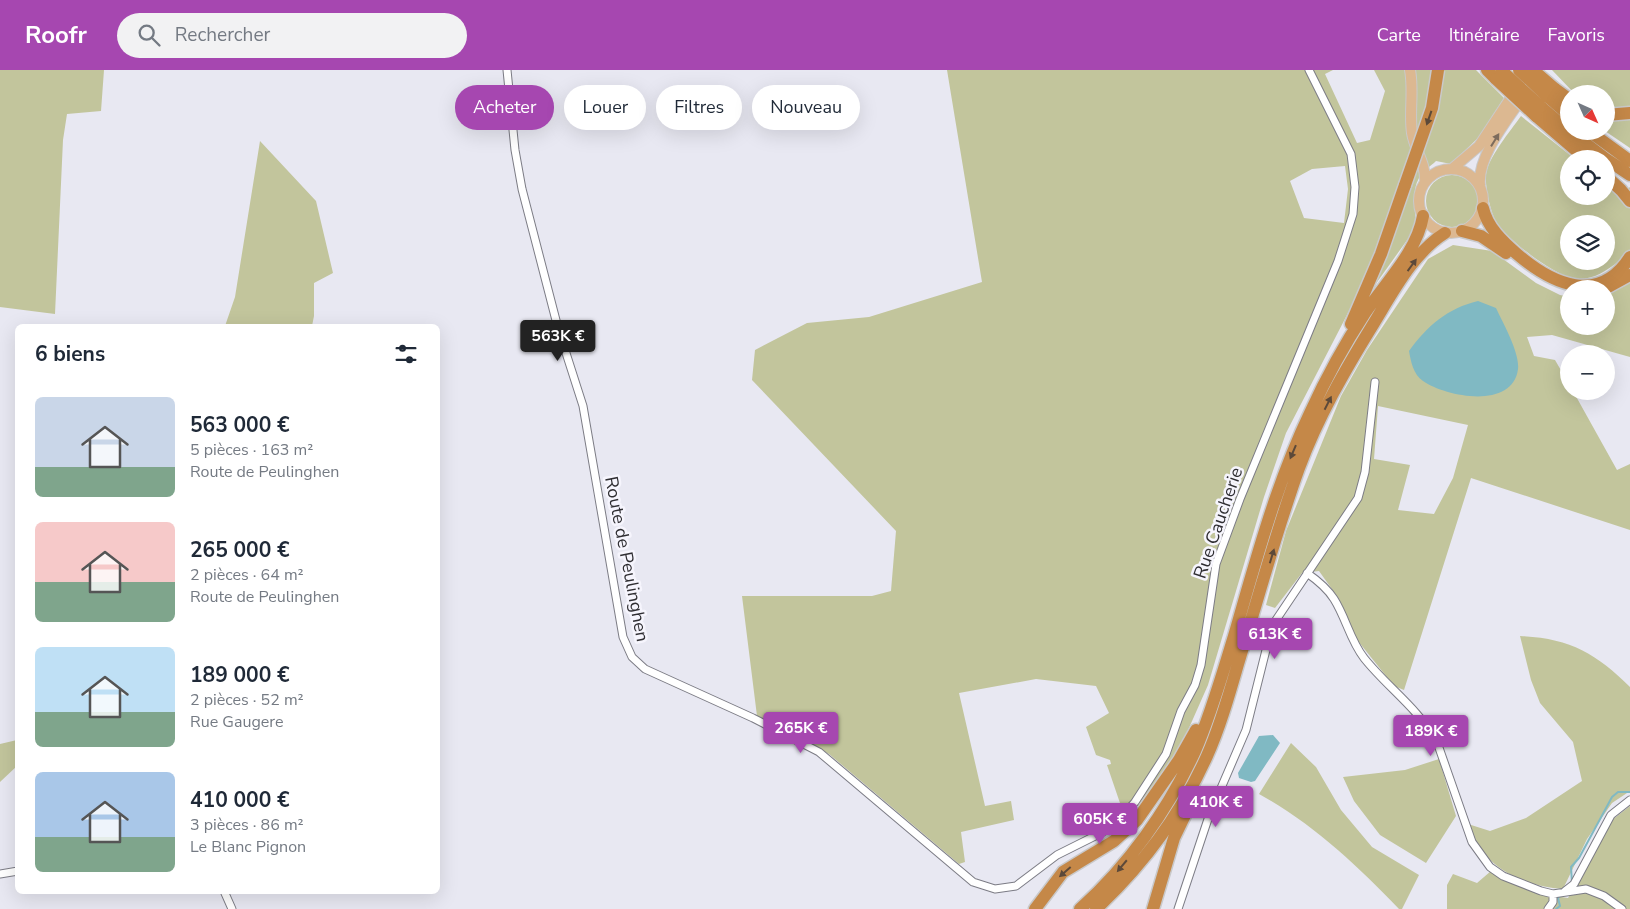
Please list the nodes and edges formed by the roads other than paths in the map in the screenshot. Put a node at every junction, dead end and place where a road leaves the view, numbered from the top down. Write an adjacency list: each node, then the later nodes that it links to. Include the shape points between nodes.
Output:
1 (507, 70): 45 (street, Route de Peulinghen, via 512,132 522,189 583,406 624,637 630,654 654,673 814,749)
2 (1309, 70): 45 (street, Rue Caucherie, via 1351,154 1355,187 1353,214 1338,261 1222,548 1212,584 1199,675 1181,711 1171,743 1135,802 1111,827 1057,855 1016,886 995,889)
3 (1410, 70): 20 (main road, via 1412,130)
4 (1438, 70): 37 (highway, one-way to 37, bridge, via 1432,108 1405,186 1372,277)
5 (1519, 70): 11 (highway, bridge)
6 (1529, 70): 23 (main road, via 1483,140 1466,160)
7 (1534, 70): 11 (highway, bridge)
8 (1540, 70): 26 (main road, one-way to 8, via 1484,159)
9 (1497, 72): 11 (highway, bridge)
10 (1560, 100): 11 (highway)
11 (1545, 102): 12 (highway); 15 (highway); 18 (highway)
12 (1560, 110)
13 (1630, 113): 14 (highway)
14 (1615, 115)
15 (1560, 120)
16 (1581, 140): 19 (highway)
17 (1601, 140): 21 (highway)
18 (1580, 150)
19 (1594, 150)
20 (1419, 152): 23 (main road, via 1431,163); 25 (main road, via 1425,168)
21 (1630, 161)
22 (1615, 165): 24 (highway)
23 (1449, 169): 25 (main road, via 1434,174); 26 (main road, via 1468,173)
24 (1630, 175)
25 (1425, 182): 30 (main road, via 1419,198)
26 (1480, 184): 29 (main road)
27 (1615, 184): 28 (highway)
28 (1630, 202)
29 (1483, 208): 31 (main road, via 1475,223); 33 (highway, via 1488,222 1506,244 1557,281 1579,286 1600,282 1617,273)
30 (1422, 216): 32 (main road, via 1432,227); 37 (highway, via 1414,242)
31 (1462, 231): 32 (main road); 36 (highway, via 1485,238 1539,279)
32 (1445, 232): 41 (highway, one-way to 32, via 1295,481 1325,408 1352,358 1407,272 1423,251)
33 (1630, 257)
34 (1630, 275): 35 (highway)
35 (1615, 283)
36 (1560, 287)
37 (1336, 361): 40 (highway, one-way to 40, via 1284,472)
38 (1375, 382): 39 (street, via 1365,472 1358,498)
39 (1306, 573): 48 (street, via 1336,601 1351,638 1365,659 1432,732 1472,842 1484,860 1503,876); 54 (street, via 1282,608 1272,631 1246,730 1209,816)
40 (1244, 602): 50 (highway, one-way to 50, via 1198,724 1172,771 1130,826 1114,841 1064,872); 51 (highway, one-way to 51, via 1210,712 1184,772 1133,853)
41 (1258, 602): 52 (highway, via 1216,732 1195,780 1152,848); 53 (highway, via 1226,723 1174,838)
42 (1630, 800): 46 (street, via 1611,815 1574,884)
43 (15, 872): 44 (street)
44 (0, 874)
45 (969, 879)
46 (1565, 892): 48 (street); 56 (street, via 1586,889 1604,896)
47 (225, 894): 49 (street)
48 (1553, 894): 55 (street, via 1553,902)
49 (232, 909)
50 (1035, 909)
51 (1080, 909)
52 (1096, 909)
53 (1153, 909)
54 (1178, 909)
55 (1548, 909)
56 (1622, 909)

